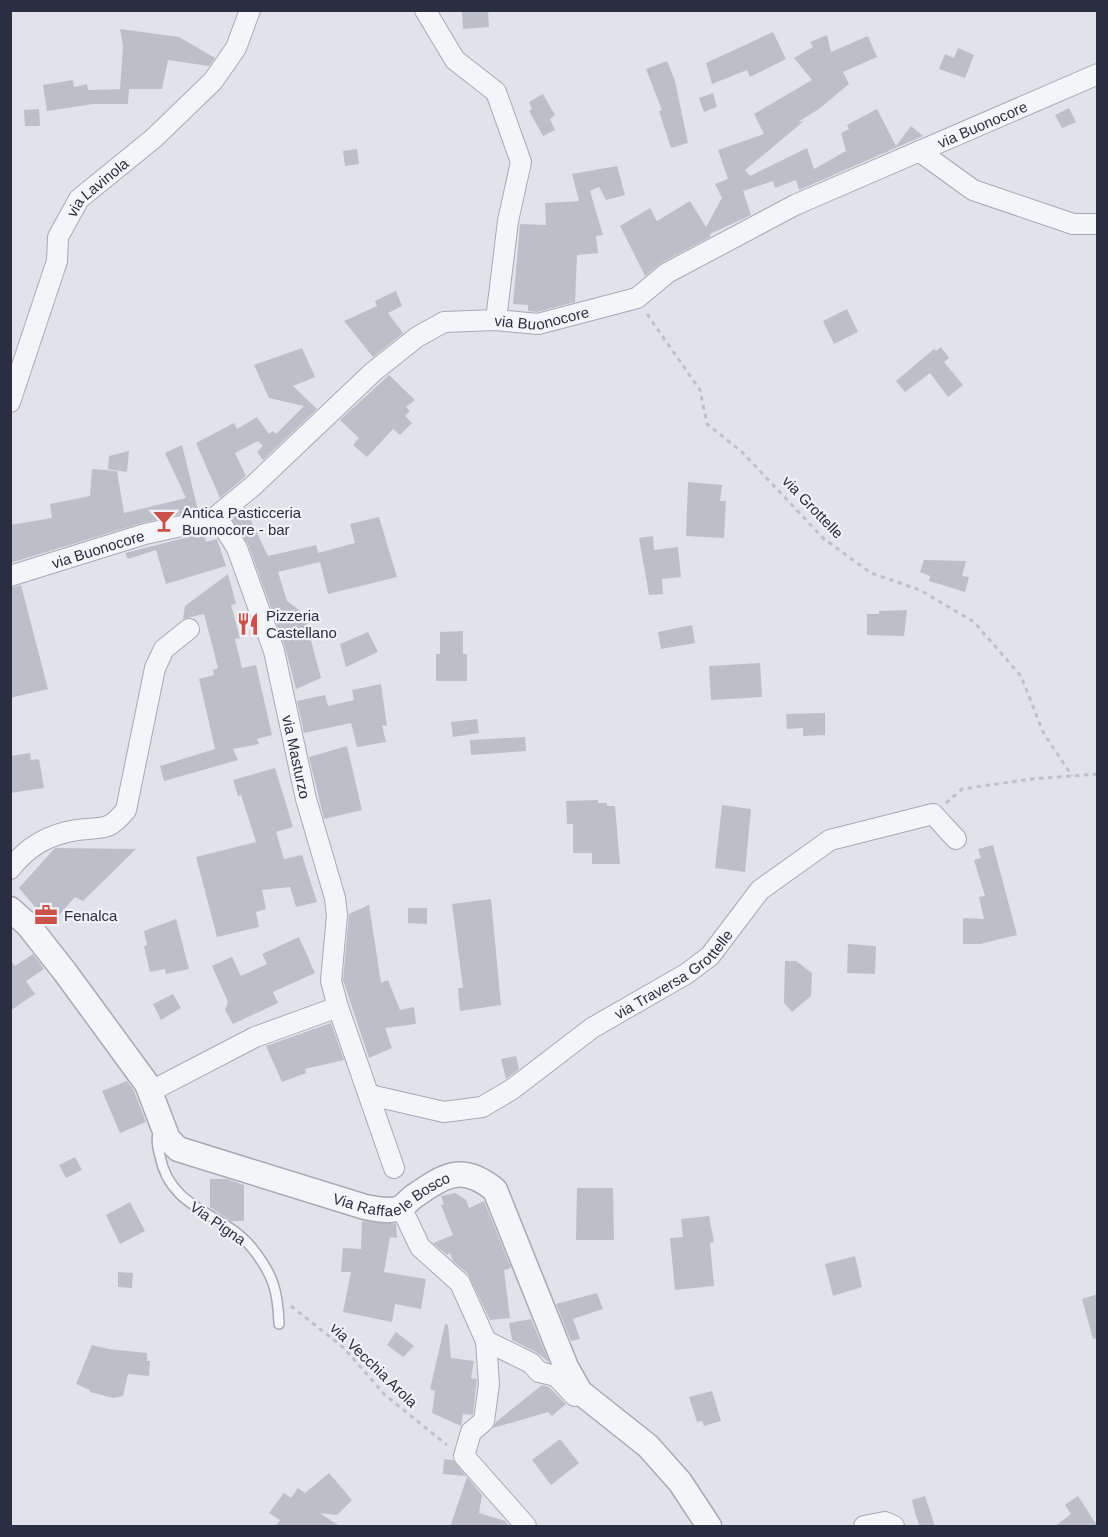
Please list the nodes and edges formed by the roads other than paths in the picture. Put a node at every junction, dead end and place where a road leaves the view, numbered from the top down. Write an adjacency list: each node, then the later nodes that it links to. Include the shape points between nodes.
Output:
1 (250, 10): 7 (street, via Lavinola, via 236,48 213,81 153,138 79,199 58,237 57,261)
2 (425, 10): 6 (street, via 455,60 496,92 521,162 508,221)
3 (1098, 74): 4 (street, via Buonocore)
4 (919, 151): 5 (street, via 973,190 1073,224); 6 (street, via Buonocore, via 795,205 667,273 637,298 538,324)
5 (1098, 224)
6 (496, 320): 8 (street, via Buonocore, via 444,322 417,337 373,372)
7 (10, 402)
8 (213, 519): 9 (street, via Buonocore, via 145,534); 14 (street, via Masturzo, via 223,526 237,548 274,651 306,798 335,898 331,981)
9 (10, 576)
10 (189, 629): 12 (street, via 164,649 155,668 126,810 114,824 102,830 78,830 44,839 24,852)
11 (956, 839): 16 (street, via Traversa Grottelle, via 933,814 830,840 760,891 710,956 592,1028 511,1090 482,1107 444,1112)
12 (10, 869)
13 (10, 909): 15 (street, Via Raffaele Bosco, via 28,925 65,972)
14 (338, 1007): 15 (street, via 255,1037); 16 (street)
15 (151, 1092): 17 (street, Via Raffaele Bosco)
16 (370, 1095): 18 (street)
17 (162, 1123): 19 (street, Via Raffaele Bosco, via 168,1139 191,1155 365,1208); 20 (lane, Via Pigna, via 156,1139 173,1188 251,1246 275,1283)
18 (394, 1168)
19 (402, 1207): 21 (street, via 420,1247 460,1283); 22 (street, Via Raffaele Bosco, via 449,1174 480,1178 495,1190 566,1367 580,1392)
20 (279, 1324)
21 (486, 1341): 22 (street, via 513,1353 539,1372 556,1376 579,1401); 23 (street, via 489,1384 484,1421 471,1432 464,1456)
22 (648, 1446): 24 (street, Via Raffaele Bosco, via 680,1482)
23 (526, 1527)
24 (709, 1527)
25 (864, 1527): 26 (street, via 885,1522)
26 (894, 1527)

